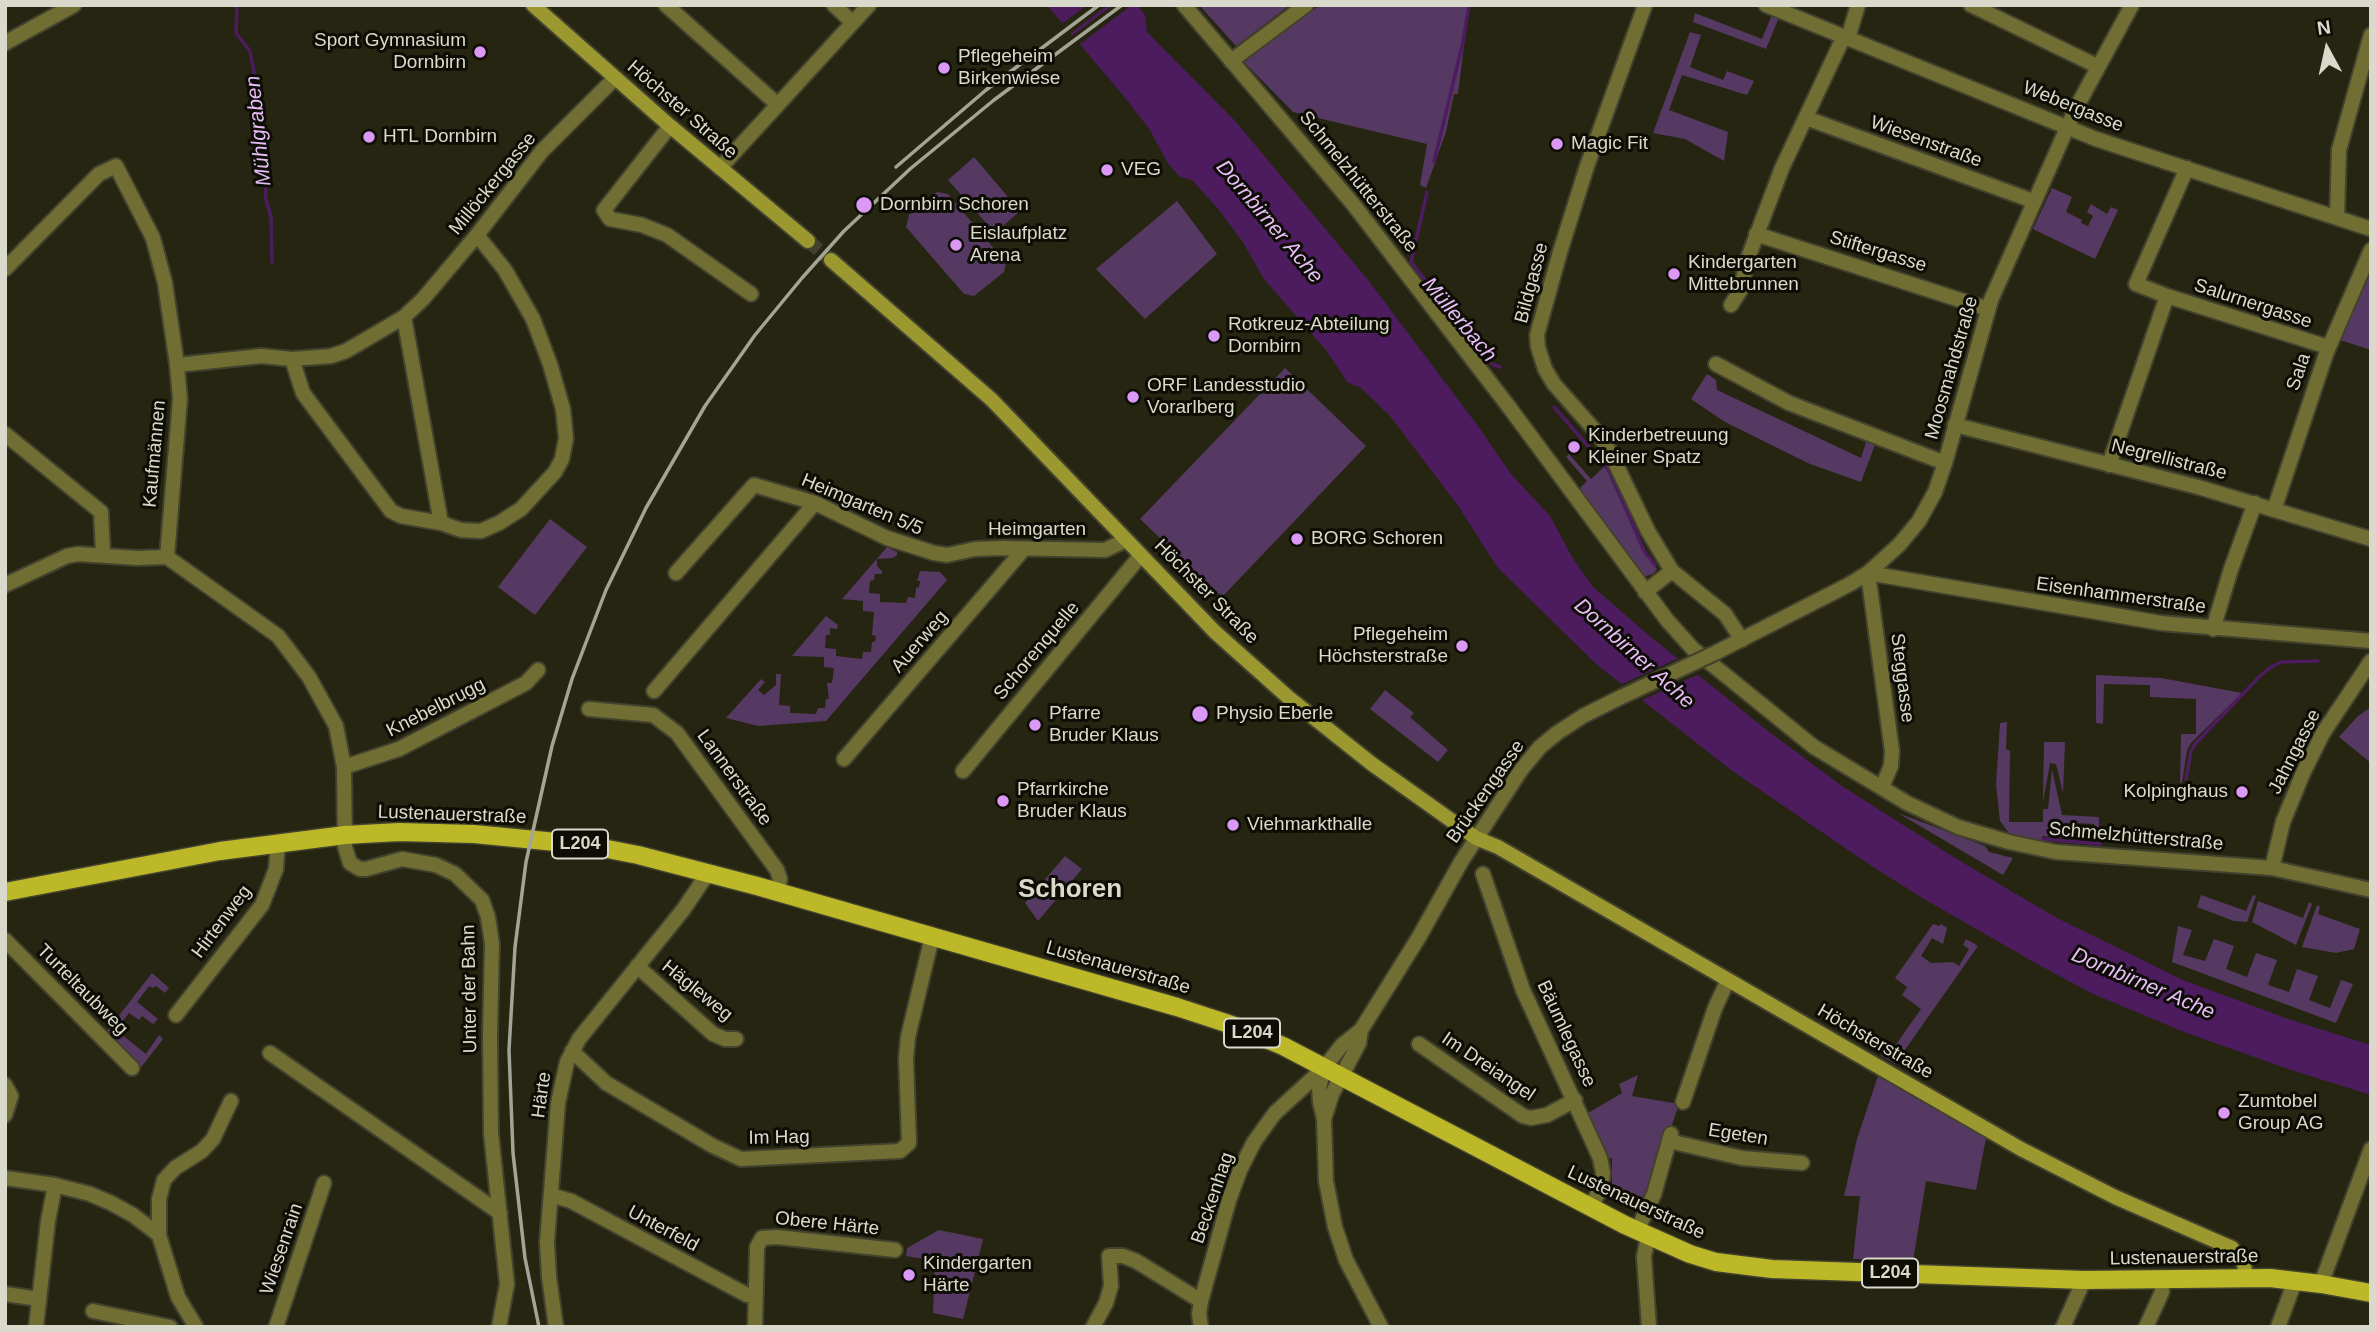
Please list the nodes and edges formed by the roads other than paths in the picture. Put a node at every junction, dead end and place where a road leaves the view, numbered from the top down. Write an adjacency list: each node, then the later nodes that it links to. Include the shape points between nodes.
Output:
1 (74, 5): 16 (street)
2 (533, 5): 19 (main road, Höchster Straße)
3 (666, 5): 20 (street)
4 (834, 5): 13 (street)
5 (869, 5): 13 (street)
6 (1184, 5): 17 (street, Schmelzhütterstraße)
7 (1306, 5): 17 (street)
8 (1645, 5): 59 (street, Bildgasse, via 1560,252 1538,347 1554,384 1609,450)
9 (1766, 5): 15 (street, Webergasse)
10 (1858, 5): 15 (street)
11 (1971, 5): 18 (street)
12 (2132, 5): 18 (street, Moosmahdstraße)
13 (852, 22): 20 (street)
14 (2371, 35): 27 (street, via 2339,150)
15 (1846, 37): 21 (street); 23 (street, Webergasse)
16 (5, 43)
17 (1231, 61): 63 (street, Schmelzhütterstraße, via 1353,204)
18 (2097, 66): 23 (street, Moosmahdstraße)
19 (615, 78): 22 (main road, Höchster Straße); 30 (street, Millöckergasse, via 542,151)
20 (777, 104): 24 (street)
21 (1806, 118): 26 (street, Wiesenstraße); 29 (street)
22 (670, 126): 24 (main road, Höchster Straße); 35 (street, via 604,210 610,219 667,235)
23 (2067, 127): 25 (street, Webergasse); 26 (street, Moosmahdstraße)
24 (720, 168): 31 (main road, Höchster Straße)
25 (2187, 168): 27 (street, Webergasse); 36 (street, Salurnergasse, via 2136,284)
26 (2033, 201): 38 (street, Moosmahdstraße)
27 (2337, 218): 28 (street, Webergasse)
28 (2371, 229)
29 (1756, 234): 37 (street, via 1740,291); 38 (street, Stiftergasse)
30 (477, 235): 39 (street, Millöckergasse); 51 (street, via 505,270 533,319 563,409 566,438 555,472 521,509 481,531)
31 (808, 241)
32 (2371, 250): 40 (street, Sala)
33 (831, 260): 53 (main road, Höchster Straße, via 992,400)
34 (5, 269): 43 (street, Kaufmännen, via 99,174 116,166 153,237)
35 (751, 294)
36 (2166, 296): 40 (street, Salurnergasse); 47 (street, Salurnergasse)
37 (1731, 305)
38 (1988, 309): 44 (street, Moosmahdstraße)
39 (404, 317): 41 (street, Millöckergasse, via 346,351); 51 (street)
40 (2328, 348): 50 (street, Sala)
41 (292, 359): 43 (street, Millöckergasse, via 261,356); 51 (street, via 303,393 383,503 401,516)
42 (1716, 364): 46 (street, via 1788,403)
43 (177, 365): 58 (street, Kaufmännen, via 180,399)
44 (1955, 425): 46 (street, Moosmahdstraße); 47 (street, Negrellistraße)
45 (5, 434): 55 (street, via 101,512)
46 (1945, 463): 61 (street, Moosmahdstraße, via 1919,521)
47 (2109, 465): 49 (street, Negrellistraße)
48 (815, 503): 56 (street, Heimgarten 5/5, via 887,538); 60 (street, Heimgarten 5/5, via 754,485); 70 (street)
49 (2255, 503): 50 (street, Negrellistraße); 64 (street)
50 (2274, 510): 52 (street, Negrellistraße)
51 (441, 523)
52 (2371, 539)
53 (1126, 540): 54 (street, Heimgarten, via 1105,550); 57 (main road, Höchster Straße)
54 (1024, 549): 56 (street, Heimgarten, via 975,549); 72 (street, Auerweg)
55 (103, 554): 58 (street); 62 (street, via 67,556)
56 (947, 555)
57 (1141, 555): 74 (street, Schorenquelle); 77 (main road, Höchster Straße, via 1214,632 1289,698)
58 (167, 557): 73 (street, via 278,636 309,677 336,726)
59 (1672, 571): 63 (street); 65 (street, Bildgasse, via 1726,614)
60 (676, 573)
61 (1868, 573): 64 (street, Eisenhammerstraße, via 2117,617); 65 (street, Moosmahdstraße); 75 (street, Steggasse, via 1892,751)
62 (5, 585)
63 (1645, 592): 75 (street, Schmelzhütterstraße, via 1674,630 1723,674 1814,747)
64 (2213, 629): 66 (street, Eisenhammerstraße)
65 (1742, 640): 67 (street, Moosmahdstraße)
66 (2371, 641)
67 (1715, 653): 77 (street, Brückengasse, bridge, via 1583,716 1548,739 1521,770)
68 (2371, 661): 79 (street, Jahngasse, via 2303,772 2283,822)
69 (538, 670): 73 (street, Knebelbrugg, via 526,683 399,749)
70 (654, 691)
71 (589, 709): 84 (street, Lannerstraße, via 653,715 677,733 777,870)
72 (844, 759)
73 (344, 767): 76 (street)
74 (963, 771)
75 (1882, 787): 79 (street, Schmelzhütterstraße, via 1958,827 2056,852)
76 (345, 835): 78 (main road, Lustenauerstraße / L204); 80 (main road, Lustenauerstraße / L204, via 399,832 538,839 613,850); 111 (street, Unter der Bahn, via 346,857 360,869 392,860 424,862 455,874 482,900 492,944 491,1133)
77 (1476, 838): 88 (main road, Höchsterstraße); 90 (street, Brückengasse)
78 (278, 842): 83 (main road, Lustenauerstraße / L204); 89 (street, Hirtenweg, via 276,869 262,905)
79 (2272, 868): 82 (street, Schmelzhütterstraße)
80 (708, 873): 84 (main road, Lustenauerstraße / L204); 87 (street, Härte)
81 (1483, 874): 100 (street, Bäumlegasse, via 1523,990)
82 (2371, 890)
83 (5, 892)
84 (778, 892): 85 (main road, Lustenauerstraße / L204)
85 (932, 937): 93 (street, Im Hag, via 908,1037 909,1143 904,1149 741,1158 712,1146 606,1083); 96 (main road, Lustenauerstraße / L204, via 1210,1018 1283,1046)
86 (5, 940): 95 (street, Turteltaubweg)
87 (637, 966): 91 (street, Hägleweg, via 713,1034); 93 (street, Härte)
88 (1728, 980): 101 (street); 115 (main road, Höchsterstraße, via 2064,1172 2232,1248 2241,1258)
89 (176, 1015)
90 (1361, 1030): 96 (street, Brückengasse); 97 (street, Brückengasse)
91 (736, 1039)
92 (1419, 1044): 100 (street, Im Dreiangel, via 1523,1116 1541,1117)
93 (572, 1051): 109 (street, Härte, via 562,1077)
94 (270, 1053): 111 (street)
95 (132, 1068)
96 (1324, 1068): 97 (main road, Lustenauerstraße / L204); 103 (street, via 1320,1088); 124 (street, Beckenhag, via 1275,1113 1254,1142 1229,1200)
97 (1341, 1077): 103 (street, Brückengasse); 110 (main road, Lustenauerstraße / L204)
98 (5, 1085): 102 (street, via 11,1096)
99 (231, 1101): 113 (street, via 202,1152 164,1180)
100 (1575, 1101): 110 (street, Bäumlegasse, via 1603,1173)
101 (1683, 1102)
102 (5, 1115)
103 (1324, 1119): 135 (street, via 1326,1181 1335,1227 1346,1261)
104 (2371, 1149): 119 (street)
105 (1802, 1163): 112 (street, Egeten, via 1725,1155 1670,1138)
106 (5, 1178): 108 (street)
107 (324, 1183): 129 (street, Wiesenrain)
108 (55, 1185): 113 (street, via 111,1203); 123 (street)
109 (551, 1195): 122 (street, Unterfeld, via 571,1201 747,1295); 131 (street, Härte, via 547,1256)
110 (1591, 1207): 112 (main road, Lustenauerstraße / L204)
111 (500, 1213): 130 (street, Unter der Bahn, via 507,1284)
112 (1642, 1234): 116 (main road, Lustenauerstraße / L204, via 1690,1254 1737,1265); 136 (street)
113 (159, 1235): 128 (street, via 178,1297)
114 (895, 1250): 122 (street, Obere Härte, via 762,1238 757,1247)
115 (2246, 1278): 117 (main road, Lustenauerstraße / L204); 118 (main road, Lustenauerstraße / L204)
116 (2084, 1280): 117 (main road, Lustenauerstraße / L204); 137 (street)
117 (2162, 1280): 138 (street, via 2162,1292)
118 (2295, 1281): 119 (main road, Lustenauerstraße / L204); 139 (street)
119 (2320, 1284): 120 (main road, Lustenauerstraße / L204)
120 (2371, 1293)
121 (5, 1294): 123 (street)
122 (756, 1295): 132 (street, Obere Härte)
123 (39, 1299): 126 (street)
124 (1200, 1301): 133 (street, via 1136,1261 1110,1256 1111,1286); 134 (street, Beckenhag)
125 (93, 1311): 127 (street)
126 (36, 1327)
127 (170, 1327)
128 (196, 1327)
129 (276, 1327)
130 (499, 1327)
131 (556, 1327)
132 (755, 1327)
133 (1093, 1327)
134 (1201, 1327)
135 (1381, 1327)
136 (1649, 1327)
137 (2063, 1327)
138 (2146, 1327)
139 (2278, 1327)

